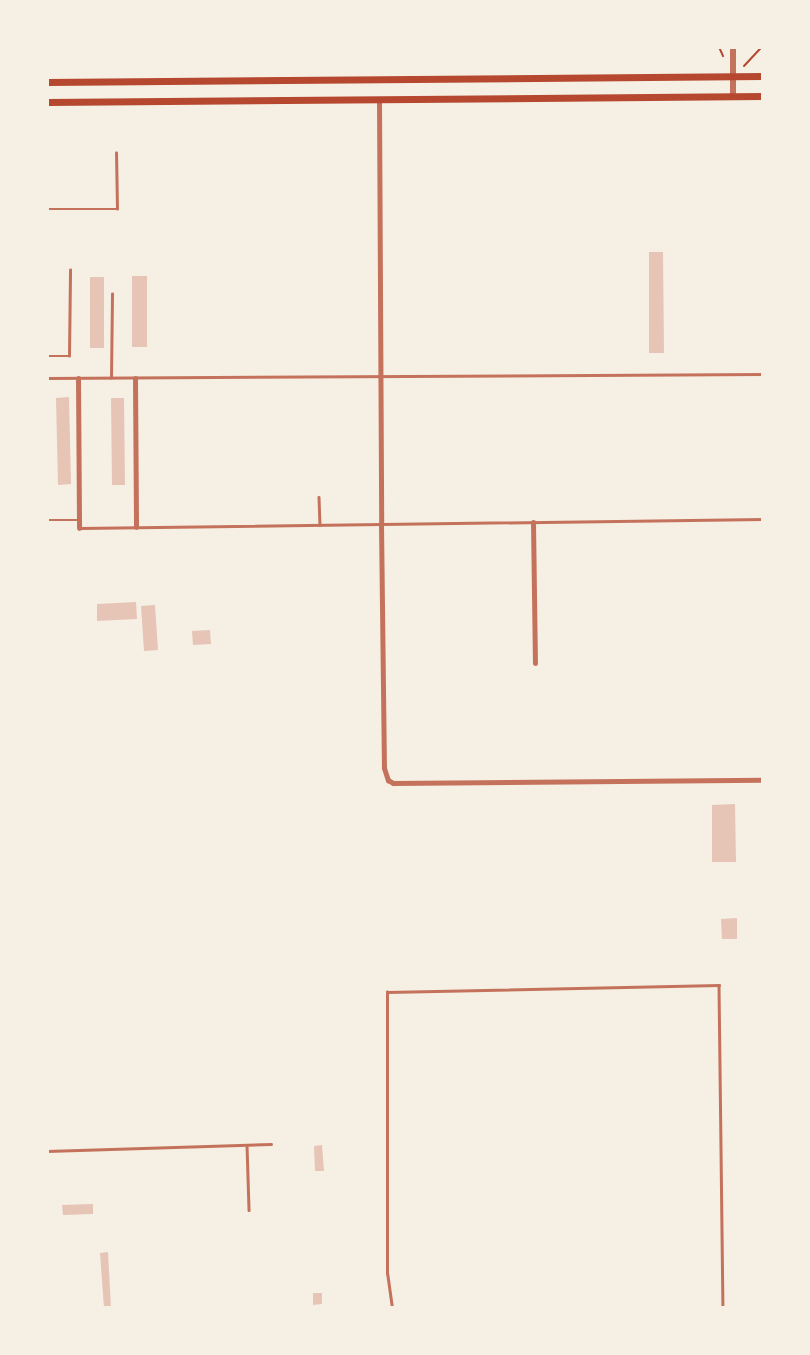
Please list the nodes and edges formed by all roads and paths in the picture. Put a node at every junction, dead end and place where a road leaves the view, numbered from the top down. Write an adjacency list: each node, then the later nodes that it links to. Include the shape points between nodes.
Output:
1 (733, 47): 3 (street)
2 (762, 47): 3 (path)
3 (733, 76): 4 (main road); 5 (main road); 6 (street)
4 (763, 76)
5 (47, 82)
6 (733, 96): 7 (main road); 8 (main road)
7 (763, 96)
8 (379, 99): 9 (main road); 16 (street)
9 (47, 102)
10 (116, 153): 11 (lane, via 117,209)
11 (47, 209)
12 (70, 270): 14 (lane, via 69,356)
13 (112, 294): 19 (lane)
14 (47, 356)
15 (763, 374): 16 (lane)
16 (380, 376): 20 (lane); 26 (street)
17 (47, 378): 18 (lane)
18 (78, 378): 19 (lane); 24 (street)
19 (111, 378): 20 (lane)
20 (135, 378): 28 (street)
21 (319, 497): 27 (lane)
22 (763, 519): 25 (lane)
23 (47, 520): 24 (lane)
24 (79, 520): 29 (street)
25 (533, 522): 26 (lane); 30 (street)
26 (381, 524): 27 (lane); 31 (street, via 384,768 388,780)
27 (320, 525): 28 (lane)
28 (136, 527): 29 (lane)
29 (79, 528)
30 (536, 663)
31 (763, 779)
32 (271, 1144): 33 (lane)
33 (247, 1145): 34 (lane); 35 (lane)
34 (47, 1150)
35 (249, 1210)
36 (391, 1308): 37 (lane, via 387,1274 387,992 719,985)
37 (723, 1308)

